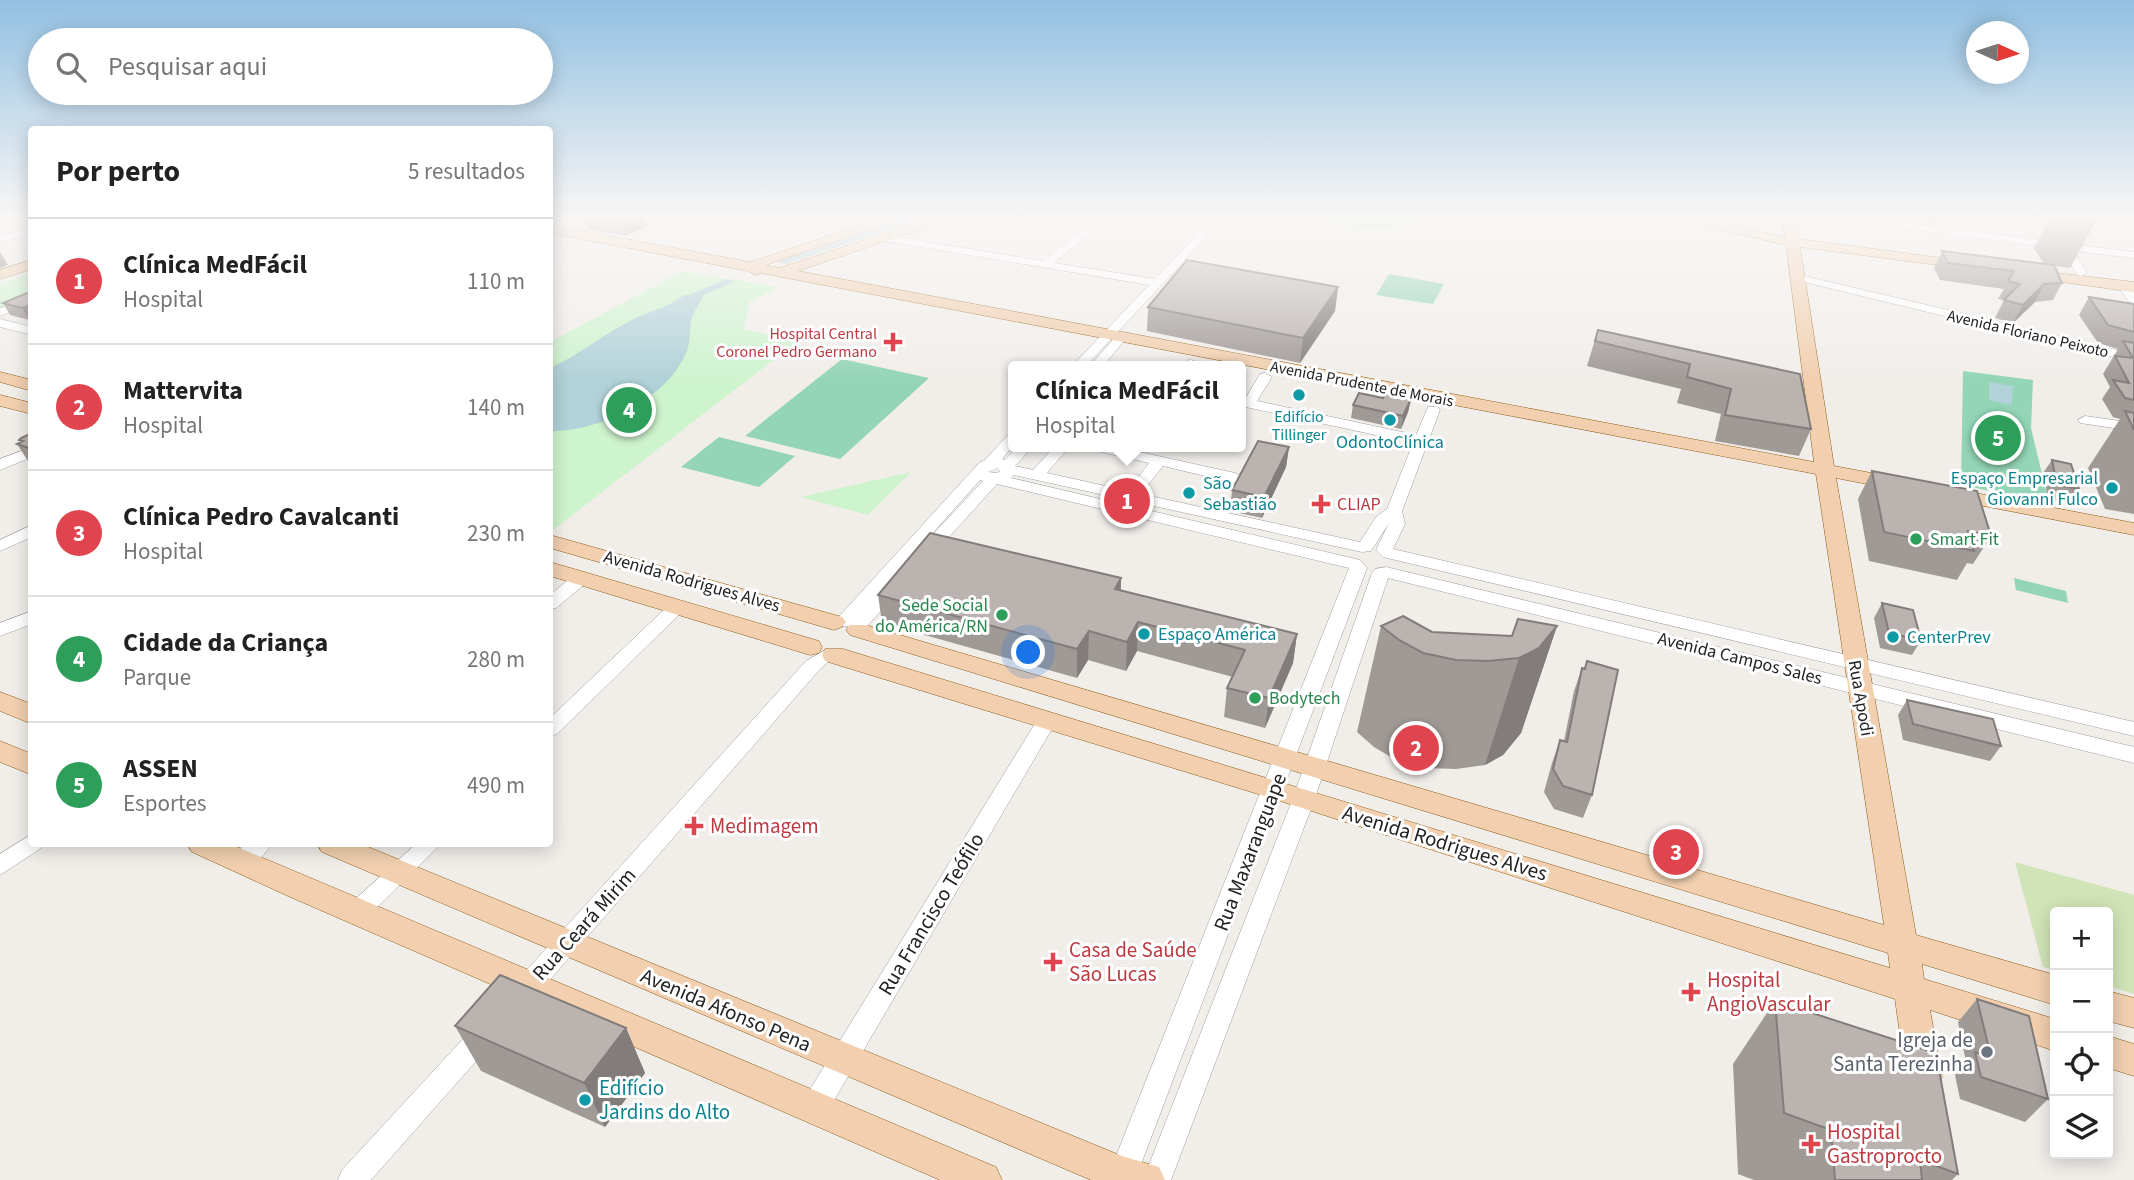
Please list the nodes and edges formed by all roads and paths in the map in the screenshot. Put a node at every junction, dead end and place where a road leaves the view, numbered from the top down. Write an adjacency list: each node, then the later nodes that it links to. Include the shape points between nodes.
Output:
1 (28, 271): 14 (main road)
2 (726, 271): 15 (main road, Avenida Prudente de Morais)
3 (755, 271): 15 (main road, Avenida Prudente de Morais)
4 (796, 271): 15 (main road)
5 (828, 271): 19 (main road)
6 (1087, 271): 17 (street)
7 (1167, 271): 17 (street)
8 (1178, 271): 27 (street)
9 (1799, 271): 16 (main road, Rua Apodi)
10 (2024, 271): 13 (main road)
11 (2054, 271): 12 (main road)
12 (2081, 273): 13 (main road, via 2079,277); 18 (main road)
13 (2035, 274): 18 (main road)
14 (0, 278)
15 (777, 278): 19 (main road, Avenida Prudente de Morais); 23 (main road, Avenida Prudente de Morais)
16 (1800, 278): 28 (street, Avenida Floriano Peixoto); 57 (main road, Rua Apodi)
17 (1155, 283): 27 (street)
18 (2131, 284): 20 (street)
19 (840, 285): 24 (main road, Avenida Prudente de Morais)
20 (2134, 300)
21 (28, 302): 22 (street)
22 (0, 312)
23 (970, 319): 24 (main road); 27 (main road, Avenida Prudente de Morais)
24 (1032, 320): 27 (main road, Avenida Prudente de Morais)
25 (0, 323): 26 (street)
26 (28, 330)
27 (1109, 341): 29 (street); 30 (street); 31 (main road, Avenida Prudente de Morais); 32 (main road, Avenida Prudente de Morais)
28 (2134, 358)
29 (1085, 361)
30 (1099, 361)
31 (1181, 361)
32 (1211, 361)
33 (1246, 368): 38 (main road, Avenida Prudente de Morais)
34 (1246, 374): 36 (main road, Avenida Prudente de Morais)
35 (0, 377): 37 (main road)
36 (1265, 377): 38 (main road, Avenida Prudente de Morais); 40 (street)
37 (28, 385)
38 (1339, 386): 43 (main road, Avenida Prudente de Morais); 45 (main road, Avenida Prudente de Morais)
39 (0, 400): 42 (main road)
40 (1246, 401)
41 (1246, 403): 47 (street)
42 (28, 409)
43 (1433, 410): 45 (main road, Avenida Prudente de Morais); 47 (street)
44 (2085, 420): 46 (street)
45 (1534, 422): 57 (main road, Avenida Prudente de Morais)
46 (2134, 427)
47 (1422, 440): 61 (street)
48 (1008, 448): 55 (street)
49 (1019, 452): 55 (street)
50 (1057, 452): 56 (street)
51 (1120, 452): 53 (street)
52 (28, 453): 54 (street)
53 (1160, 461): 58 (street); 59 (street)
54 (0, 465)
55 (996, 471): 56 (street); 70 (street); 80 (street)
56 (1037, 474): 59 (street)
57 (1826, 477): 60 (main road, Avenida Prudente de Morais); 83 (main road, Rua Apodi)
58 (1235, 478)
59 (1133, 494): 68 (street)
60 (1920, 495): 63 (main road, Avenida Prudente de Morais); 66 (main road, Avenida Prudente de Morais)
61 (1394, 511): 68 (street); 69 (street, via 1397,524)
62 (0, 527): 64 (street)
63 (2134, 529)
64 (28, 534): 67 (street)
65 (553, 542): 74 (main road, Avenida Rodrigues Alves)
66 (2134, 544)
67 (0, 546)
68 (1363, 547): 69 (street, Avenida Campos Sales); 70 (street, Rua Maxaranguape, via 1353,552)
69 (1387, 551): 72 (street, Rua Maxaranguape, via 1395,561); 75 (street, Avenida Campos Sales)
70 (1356, 566): 72 (street, Avenida Campos Sales); 94 (street, Rua Maxaranguape)
71 (553, 570): 73 (main road, Avenida Rodrigues Alves)
72 (1384, 572): 79 (street, Avenida Campos Sales); 96 (street, Rua Maxaranguape)
73 (580, 579): 76 (street); 77 (main road, Avenida Rodrigues Alves)
74 (691, 582): 77 (main road); 80 (main road, Avenida Rodrigues Alves)
75 (1594, 601): 79 (street); 83 (street, Avenida Campos Sales)
76 (553, 602)
77 (671, 605): 82 (main road, Avenida Rodrigues Alves); 89 (street)
78 (28, 619): 81 (street)
79 (1591, 622): 83 (street, Avenida Campos Sales)
80 (848, 625): 82 (main road, via 813,632 808,642); 84 (main road, Avenida Rodrigues Alves)
81 (0, 630)
82 (820, 655): 88 (main road, Avenida Rodrigues Alves); 111 (street, Rua Ceará Mirim)
83 (1857, 675): 90 (street, Avenida Campos Sales); 93 (street, Avenida Campos Sales); 112 (main road, Rua Apodi)
84 (1062, 692): 86 (main road, Avenida Rodrigues Alves); 88 (main road, via 1061,706)
85 (0, 701): 87 (main road)
86 (1094, 701): 91 (main road, via 1077,714); 94 (main road, Avenida Rodrigues Alves)
87 (28, 713)
88 (1046, 722): 91 (main road, Avenida Rodrigues Alves); 120 (street, Rua Francisco Teófilo)
89 (553, 726)
90 (2134, 729)
91 (1077, 731): 97 (main road, Avenida Rodrigues Alves)
92 (0, 751): 95 (main road)
93 (2134, 755)
94 (1286, 759): 96 (main road, Avenida Rodrigues Alves); 97 (street, Rua Maxaranguape)
95 (28, 763)
96 (1315, 767): 98 (street, Rua Maxaranguape); 99 (main road, Avenida Rodrigues Alves)
97 (1275, 789): 98 (main road, Avenida Rodrigues Alves); 124 (street, Rua Maxaranguape)
98 (1304, 798): 105 (main road, Avenida Rodrigues Alves); 124 (street, Rua Maxaranguape)
99 (1522, 830): 105 (main road); 108 (main road, Avenida Rodrigues Alves)
100 (28, 847): 106 (street)
101 (220, 847): 104 (main road)
102 (339, 847): 107 (main road, Avenida Afonso Pena)
103 (427, 847): 107 (street)
104 (250, 852): 109 (main road)
105 (1516, 865): 110 (main road, Avenida Rodrigues Alves)
106 (0, 866)
107 (400, 872): 109 (street); 111 (main road, Avenida Afonso Pena)
108 (1676, 876): 110 (main road); 112 (main road, Avenida Rodrigues Alves)
109 (357, 912): 115 (main road)
110 (1677, 916): 113 (main road, Avenida Rodrigues Alves)
111 (566, 944): 115 (street, Rua Ceará Mirim); 120 (main road, Avenida Afonso Pena)
112 (1904, 945): 113 (main road, Rua Apodi); 114 (main road, Avenida Rodrigues Alves)
113 (1910, 989): 118 (main road, Avenida Rodrigues Alves); 123 (main road, Rua Apodi)
114 (2050, 989)
115 (513, 1003): 122 (main road); 125 (street, Rua Ceará Mirim)
116 (2113, 1007): 117 (main road)
117 (2134, 1013)
118 (2050, 1033)
119 (2113, 1054): 121 (main road)
120 (844, 1059): 122 (street, Rua Francisco Teófilo); 124 (main road, Avenida Afonso Pena)
121 (2134, 1060)
122 (816, 1105): 126 (main road)
123 (1929, 1112)
124 (1131, 1178)
125 (352, 1180)
126 (983, 1180)

